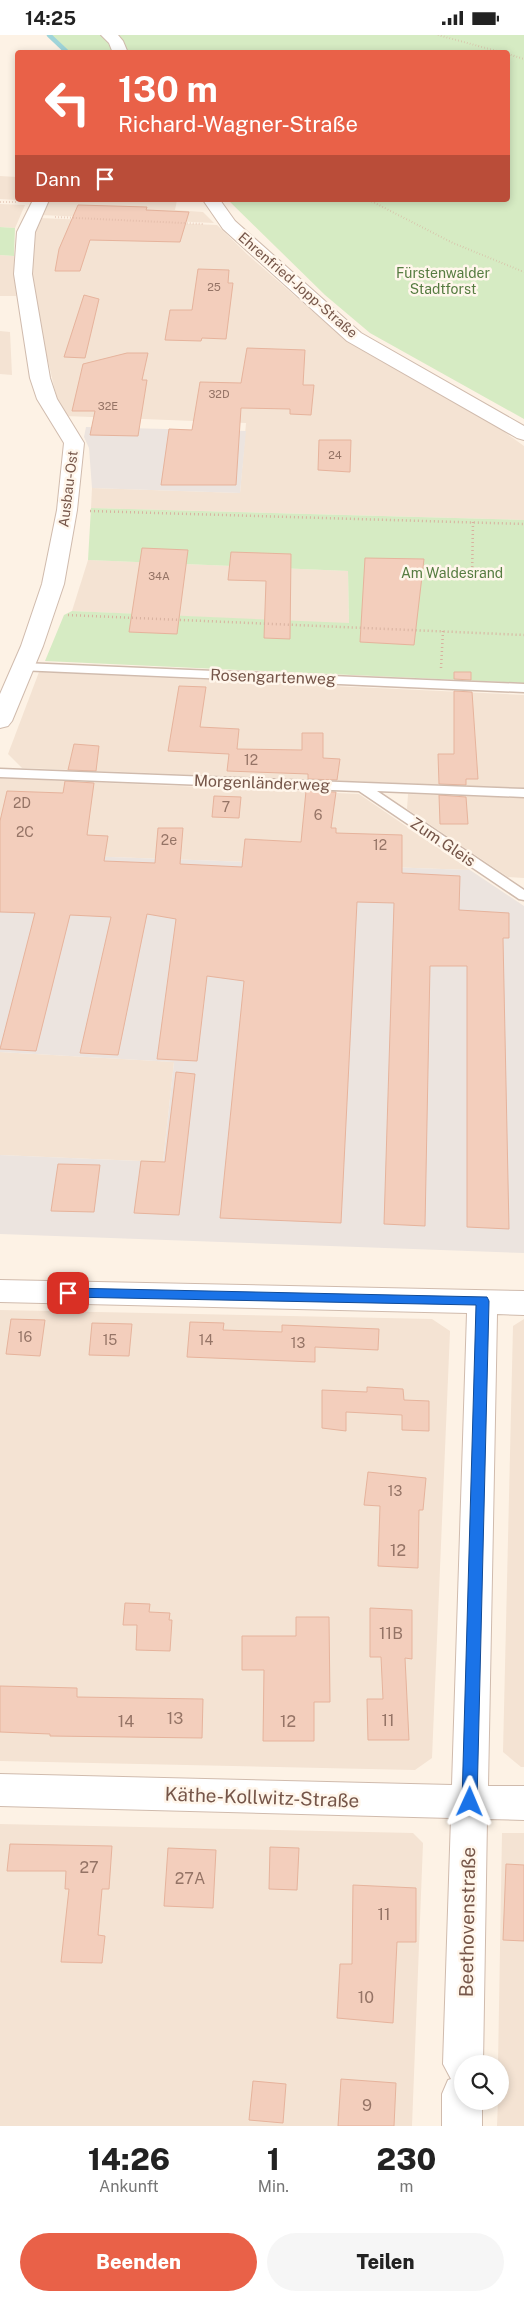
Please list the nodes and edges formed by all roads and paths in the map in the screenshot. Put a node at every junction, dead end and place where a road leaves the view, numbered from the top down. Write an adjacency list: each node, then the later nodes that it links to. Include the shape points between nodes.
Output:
1 (108, 35): 3 (street, via 116,41)
2 (438, 35): 4 (path)
3 (120, 50)
4 (493, 50)
5 (510, 55): 6 (path)
6 (524, 59)
7 (212, 202): 10 (street, Ehrenfried-Jopp-Straße)
8 (374, 202): 11 (path, via 453,243)
9 (37, 208): 10 (path); 13 (street, Ausbau-Ost, via 26,231 23,275 40,378 47,399 74,443)
10 (229, 225): 12 (street, Ehrenfried-Jopp-Straße, via 354,337)
11 (524, 273)
12 (524, 434)
13 (67, 510): 14 (path); 17 (street, Ausbau-Ost, via 53,584)
14 (473, 522): 15 (path); 16 (path)
15 (524, 524)
16 (472, 579)
17 (42, 614): 18 (path); 20 (street, Ausbau-Ost)
18 (443, 631): 19 (path); 21 (path)
19 (524, 635)
20 (23, 667): 21 (lane, Rosengartenweg); 23 (street, Ausbau-Ost)
21 (441, 685): 22 (lane, Rosengartenweg)
22 (524, 688)
23 (0, 721)
24 (0, 773): 25 (lane, Morgenländerweg)
25 (362, 787): 26 (lane, Morgenländerweg); 27 (lane, Zum Gleis)
26 (524, 793)
27 (524, 896)
28 (0, 1291): 29 (street)
29 (482, 1301): 30 (street); 32 (street, Beethovenstraße)
30 (524, 1303)
31 (0, 1790): 32 (street, Käthe-Kollwitz-Straße)
32 (470, 1802): 33 (street, Käthe-Kollwitz-Straße); 34 (street, Beethovenstraße)
33 (524, 1803)
34 (463, 2055)
35 (462, 2110): 36 (street)
36 (462, 2126)

